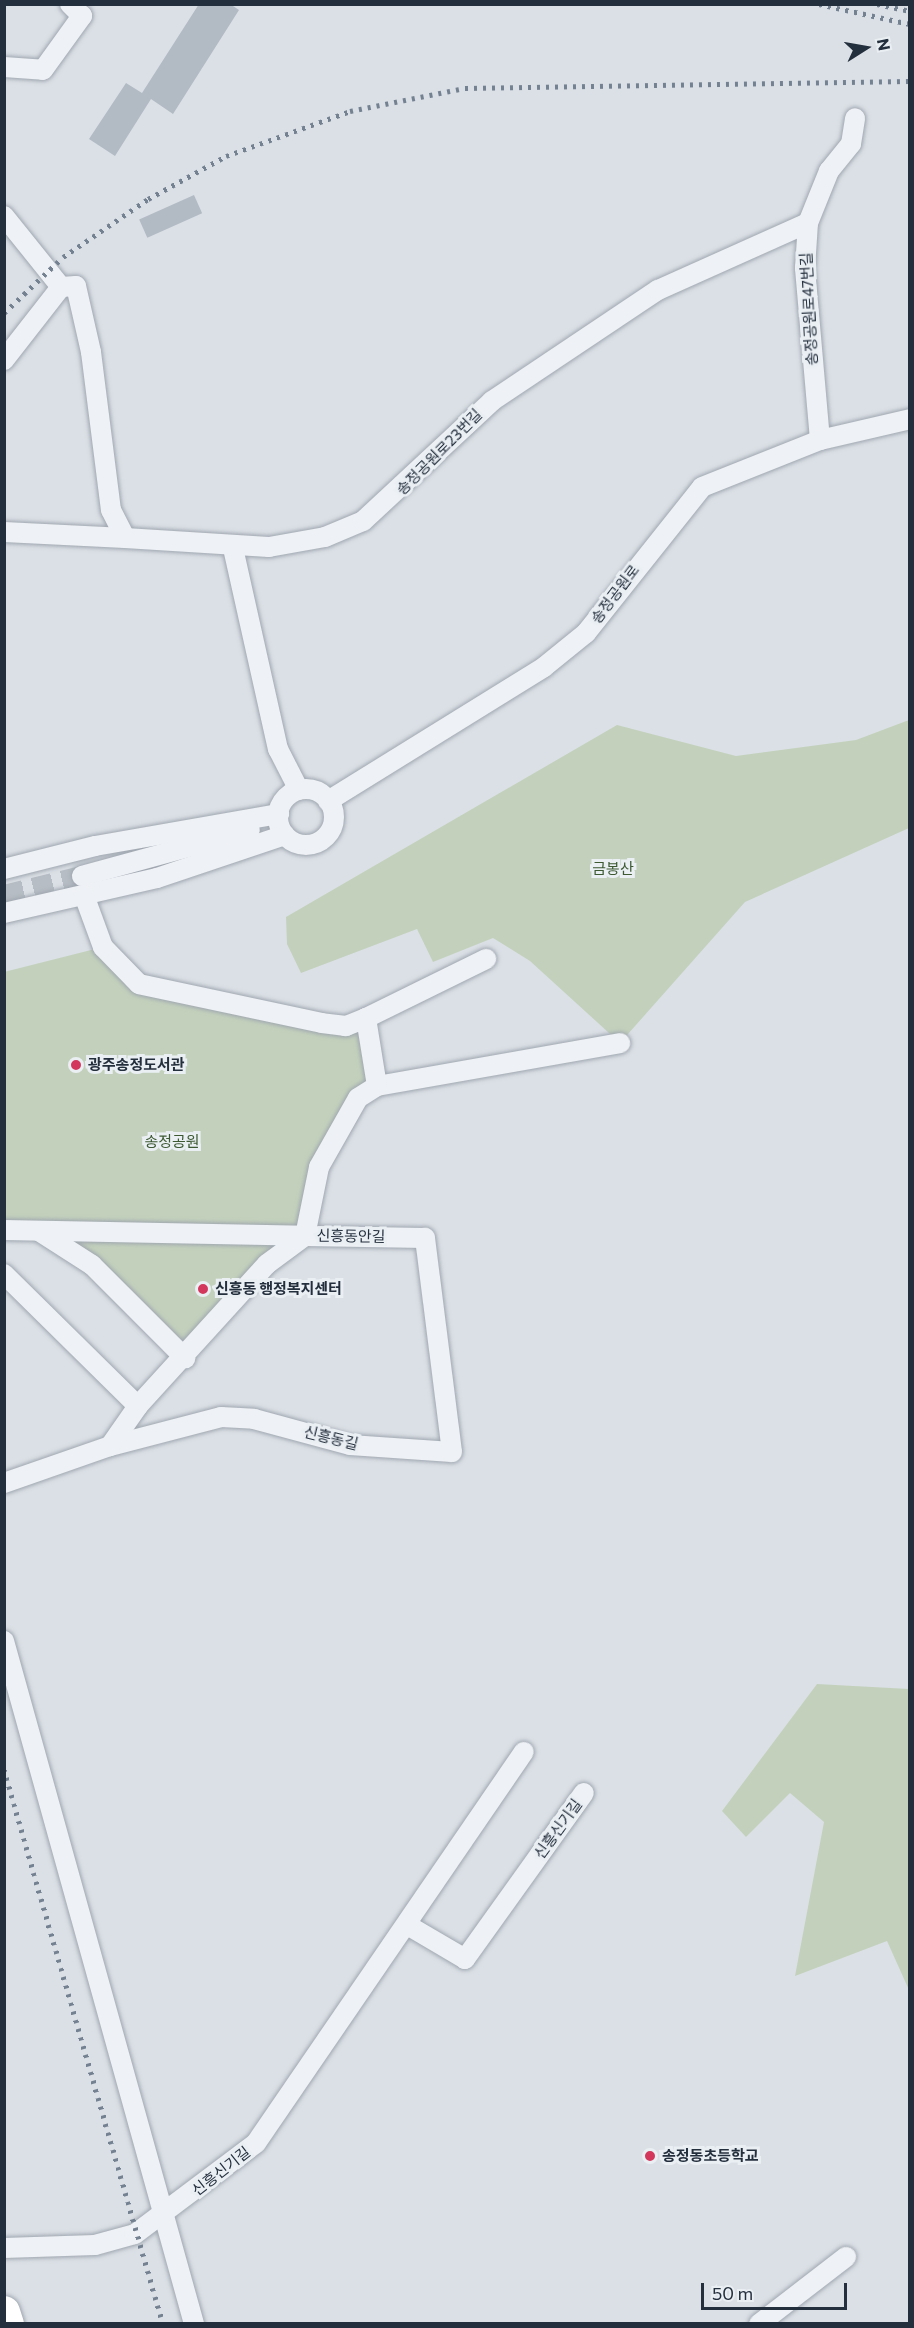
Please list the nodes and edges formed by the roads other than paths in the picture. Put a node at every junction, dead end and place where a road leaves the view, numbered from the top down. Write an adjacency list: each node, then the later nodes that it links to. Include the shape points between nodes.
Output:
1 (70, 4): 2 (street, via 82,16 43,70)
2 (4, 67)
3 (855, 118): 5 (street, 송정공원로47번길, via 851,144 829,171)
4 (4, 216): 6 (street)
5 (808, 223): 9 (street, 송정공원로47번길, via 805,268); 12 (street, 송정공원로23번길, via 658,290 492,401 363,522 325,537)
6 (61, 287): 7 (street); 11 (street, via 76,286 91,352 111,510)
7 (4, 360)
8 (909, 419): 9 (street, 송정공원로)
9 (820, 440): 14 (street, 송정공원로, via 702,487 586,633 544,667)
10 (4, 532): 11 (street, 송정공원로23번길)
11 (125, 538): 12 (street, 송정공원로23번길)
12 (233, 548): 13 (street, via 278,748)
13 (299, 790): 14 (street, via 317,792); 15 (street, via 284,801)
14 (328, 801): 15 (street, via 333,822 325,838 300,845)
15 (281, 824): 16 (street, via 94,846); 17 (street); 18 (street)
16 (4, 869)
17 (82, 876)
18 (84, 895): 19 (street); 21 (street, via 104,947 139,984 322,1023 346,1026)
19 (4, 913)
20 (486, 959): 21 (street)
21 (366, 1018): 23 (street)
22 (620, 1043): 23 (street)
23 (377, 1086): 26 (street, via 358,1098 319,1167)
24 (4, 1230): 25 (street)
25 (39, 1231): 26 (street); 29 (street, via 92,1266)
26 (305, 1236): 27 (street, 신흥동안길); 29 (street, 신흥동안길, via 267,1264)
27 (425, 1238): 31 (street, 신흥동길, via 452,1452 350,1445 236,1417)
28 (4, 1274): 30 (street)
29 (185, 1358): 30 (street, 신흥동안길)
30 (138, 1407): 31 (street, 신흥동안길)
31 (110, 1446): 32 (street, 신흥동길)
32 (4, 1483)
33 (4, 1641): 37 (street)
34 (524, 1752): 36 (street, 신흥신기길)
35 (584, 1793): 36 (street, 신흥신기길, via 465,1959)
36 (409, 1926): 37 (street, 신흥신기길, via 256,2143)
37 (163, 2215): 38 (street, 신흥신기길, via 113,2242); 42 (street)
38 (4, 2248)
39 (846, 2257): 43 (street)
40 (4, 2312): 41 (main road)
41 (8, 2324)
42 (194, 2324)
43 (759, 2324)

